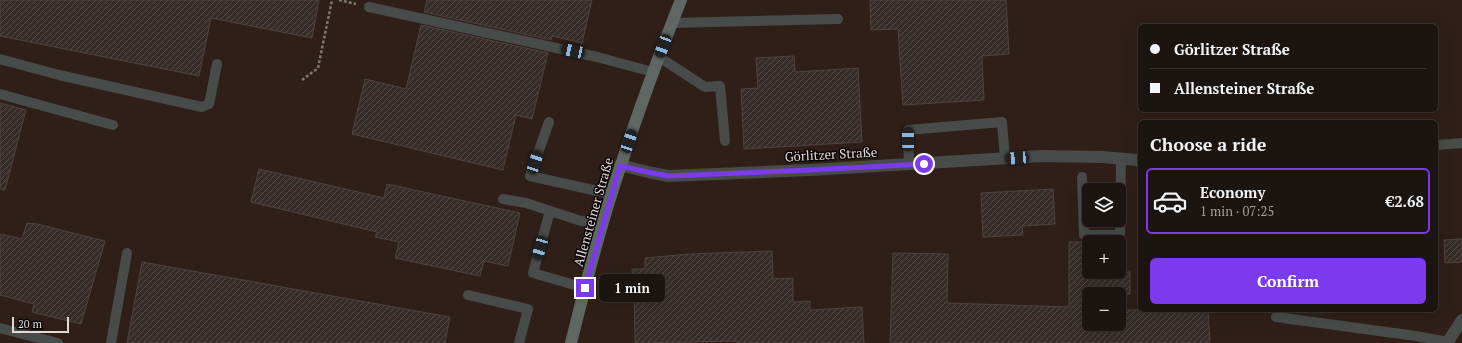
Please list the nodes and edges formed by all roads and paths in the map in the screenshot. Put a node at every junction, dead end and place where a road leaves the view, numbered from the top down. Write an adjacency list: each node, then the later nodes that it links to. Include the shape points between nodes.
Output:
1 (332, 0): 10 (path, via 318,68)
2 (681, 0): 5 (street, Allensteiner Straße)
3 (369, 7): 9 (lane, via 597,57)
4 (838, 20): 5 (lane)
5 (672, 24): 6 (street, Allensteiner Straße)
6 (659, 57): 9 (street, Allensteiner Straße); 14 (lane, via 705,87 720,86)
7 (0, 59): 8 (lane, via 202,108 209,104)
8 (217, 64)
9 (653, 72): 21 (street, Allensteiner Straße)
10 (302, 80)
11 (0, 94): 13 (lane)
12 (549, 122): 23 (lane, via 530,176)
13 (113, 125)
14 (725, 141)
15 (1462, 143): 16 (lane)
16 (1438, 145)
17 (1005, 159): 18 (street, Görlitzer Straße, via 1041,156); 20 (street, Görlitzer Straße); 20 (lane, via 1002,122 908,130)
18 (1122, 159): 19 (street, Görlitzer Straße); 22 (lane, via 1120,235 1084,235)
19 (1138, 161)
20 (909, 164): 21 (street, Görlitzer Straße, via 668,176)
21 (620, 166): 23 (street, Allensteiner Straße)
22 (1082, 177)
23 (611, 194): 26 (street, Allensteiner Straße)
24 (503, 199): 25 (lane)
25 (550, 211): 26 (lane, via 581,221); 28 (lane, via 533,273)
26 (603, 224): 28 (street, Allensteiner Straße)
27 (127, 253): 35 (lane)
28 (585, 288): 37 (street, Allensteiner Straße)
29 (468, 295): 36 (lane, via 528,309)
30 (1276, 317): 33 (lane)
31 (1462, 320): 33 (street)
32 (0, 328): 34 (lane)
33 (1447, 342)
34 (58, 343)
35 (111, 343)
36 (519, 343)
37 (571, 343)

